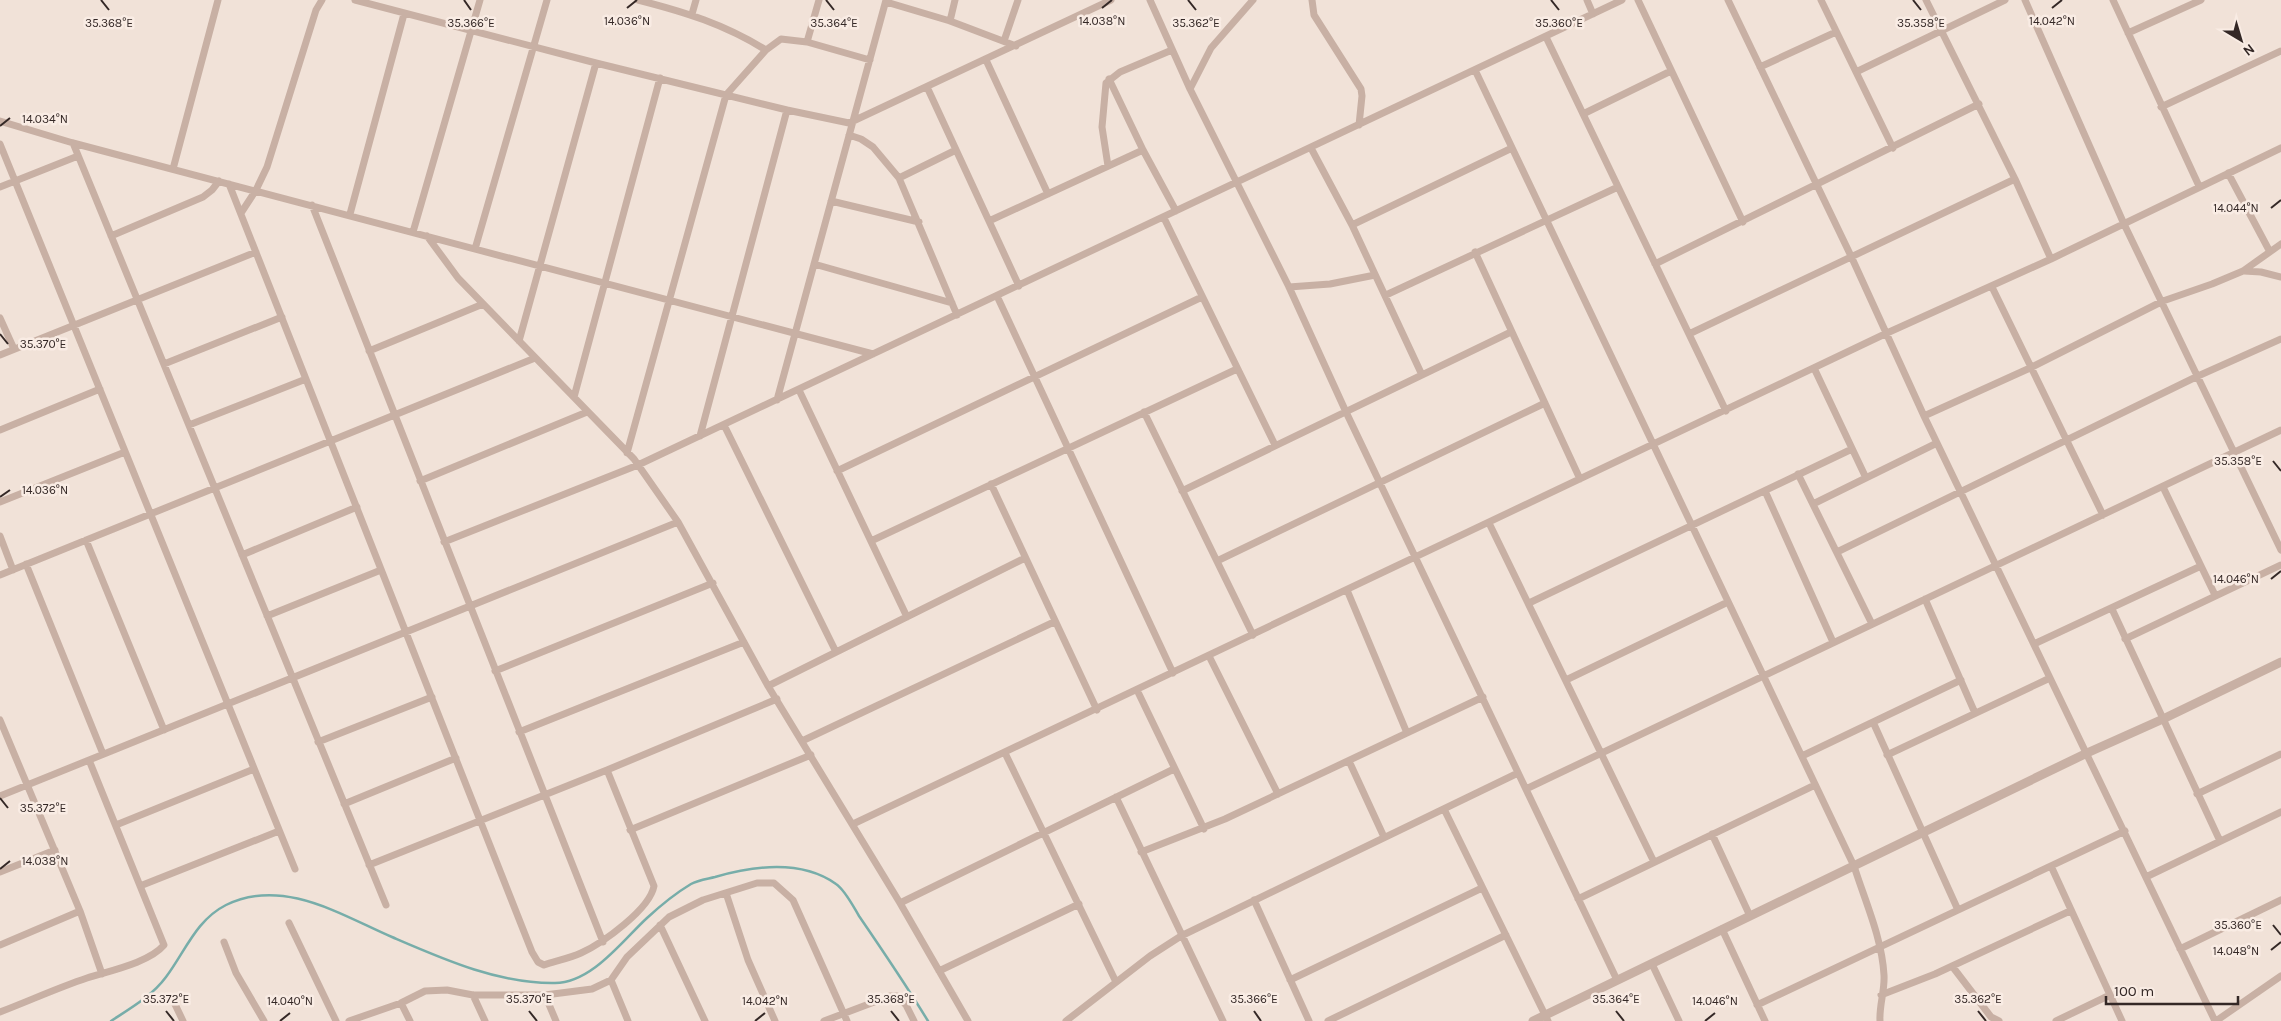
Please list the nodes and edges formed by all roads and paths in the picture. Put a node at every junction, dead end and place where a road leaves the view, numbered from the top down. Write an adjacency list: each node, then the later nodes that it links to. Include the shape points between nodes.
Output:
1 (218, 0): 72 (street)
2 (322, 0): 84 (street, via 316,10 276,143)
3 (355, 0): 26 (street)
4 (480, 0): 30 (street)
5 (546, 0): 37 (street)
6 (638, 0): 27 (street)
7 (696, 0): 27 (street)
8 (819, 0): 36 (street)
9 (955, 0): 29 (street)
10 (1018, 0): 35 (street)
11 (1111, 0): 38 (street)
12 (1150, 0): 40 (street)
13 (1253, 0): 52 (street, via 1214,43)
14 (1312, 0): 60 (street, via 1314,15 1361,89)
15 (1587, 0): 28 (street)
16 (1622, 0): 28 (street)
17 (1638, 0): 47 (street)
18 (1728, 0): 45 (street)
19 (1926, 0): 31 (street)
20 (2005, 0): 31 (street)
21 (2025, 0): 96 (street)
22 (2113, 0): 33 (street)
23 (2201, 0): 33 (street)
24 (886, 1): 29 (street); 42 (street)
25 (1822, 1): 32 (street)
26 (404, 14): 30 (street); 90 (street)
27 (692, 14): 39 (street, via 738,33)
28 (1593, 14): 34 (street)
29 (950, 21): 35 (street)
30 (470, 30): 37 (street); 98 (street)
31 (1941, 30): 48 (street); 54 (street)
32 (1836, 32): 45 (street); 48 (street)
33 (2128, 34): 55 (street)
34 (1546, 37): 46 (street); 57 (street)
35 (1004, 41): 38 (street)
36 (807, 42): 39 (street, via 781,39); 42 (street)
37 (534, 46): 44 (street); 102 (street)
38 (1016, 46): 43 (street)
39 (766, 50): 53 (street)
40 (1172, 50): 50 (street); 52 (street)
41 (2281, 51): 55 (street)
42 (870, 60): 59 (street)
43 (986, 60): 51 (street); 85 (street)
44 (596, 63): 49 (street); 110 (street)
45 (1760, 67): 80 (street)
46 (1475, 70): 60 (street); 65 (street)
47 (1671, 71): 57 (street); 95 (street)
48 (1856, 72): 66 (street)
49 (660, 78): 53 (street); 114 (street)
50 (1109, 79): 69 (street); 71 (street, via 1104,89 1102,116)
51 (927, 87): 59 (street); 68 (street)
52 (1190, 89): 78 (street)
53 (726, 95): 56 (street); 122 (street)
54 (1979, 104): 66 (street); 75 (street)
55 (2161, 107): 81 (street)
56 (787, 110): 59 (street); 128 (street)
57 (1583, 114): 83 (street)
58 (0, 121): 62 (street)
59 (852, 123): 61 (street)
60 (1359, 125): 64 (street)
61 (849, 135): 74 (street, via 873,147); 86 (street)
62 (73, 143): 70 (street); 72 (street)
63 (0, 144): 77 (street)
64 (1311, 148): 78 (street); 97 (street)
65 (1512, 148): 92 (street); 97 (street)
66 (1893, 148): 80 (street)
67 (2281, 148): 73 (street)
68 (956, 150): 74 (street); 93 (street)
69 (1143, 150): 71 (street); 88 (street)
70 (78, 156): 77 (street); 99 (street)
71 (1108, 166): 85 (street)
72 (173, 169): 76 (street)
73 (2228, 173): 81 (street); 105 (street)
74 (899, 178): 94 (street)
75 (2015, 179): 106 (street); 107 (street)
76 (219, 181): 79 (street); 99 (street, via 203,197)
77 (15, 182): 82 (street); 130 (street)
78 (1237, 182): 88 (street); 117 (street)
79 (229, 184): 84 (street); 89 (street)
80 (1816, 186): 95 (street); 106 (street)
81 (2199, 186): 96 (street)
82 (0, 187)
83 (1618, 187): 92 (street); 109 (street)
84 (256, 190): 87 (street); 89 (street)
85 (1048, 194): 93 (street)
86 (831, 201): 94 (street); 108 (street)
87 (312, 206): 90 (street); 138 (street)
88 (1176, 211): 91 (street)
89 (241, 213): 103 (street)
90 (350, 214): 98 (street)
91 (1164, 218): 115 (street); 120 (street)
92 (1548, 219): 104 (street); 169 (street)
93 (989, 221): 115 (street)
94 (919, 222): 124 (street)
95 (1743, 222): 109 (street)
96 (2124, 224): 107 (street); 123 (street)
97 (1352, 225): 112 (street)
98 (413, 232): 100 (street)
99 (111, 236): 121 (street)
100 (427, 236): 102 (street); 125 (street, via 458,278)
101 (2281, 244): 105 (street)
102 (475, 249): 110 (street)
103 (256, 252): 121 (street); 127 (street)
104 (1475, 252): 118 (street); 131 (street)
105 (2270, 252): 111 (street)
106 (1852, 256): 132 (street); 134 (street)
107 (2051, 259): 116 (street)
108 (814, 264): 124 (street); 133 (street)
109 (1655, 264): 134 (street)
110 (540, 266): 114 (street); 136 (street)
111 (2243, 271): 113 (street); 123 (street)
112 (1375, 275): 117 (street); 118 (street)
113 (2281, 277)
114 (604, 284): 122 (street); 152 (street)
115 (1019, 286): 119 (street)
116 (1992, 286): 132 (street); 144 (street)
117 (1289, 288): 158 (street)
118 (1386, 295): 146 (street)
119 (997, 296): 126 (street); 148 (street)
120 (1202, 297): 145 (street); 148 (street)
121 (138, 300): 130 (street); 142 (street)
122 (670, 301): 128 (street); 175 (street)
123 (2162, 301): 144 (street); 147 (street)
124 (952, 303): 126 (street)
125 (483, 304): 136 (street); 138 (street)
126 (957, 315): 139 (street)
127 (282, 317): 142 (street); 149 (street)
128 (731, 317): 133 (street); 165 (street)
129 (0, 318): 137 (street)
130 (74, 326): 137 (street); 150 (street)
131 (1511, 332): 146 (street); 154 (street)
132 (1887, 333): 143 (street); 160 (street)
133 (795, 334): 139 (street); 153 (street)
134 (1689, 334): 155 (street)
135 (2281, 339): 147 (street)
136 (519, 341): 141 (street)
137 (14, 349): 140 (street)
138 (369, 351): 159 (street)
139 (873, 354): 151 (street)
140 (0, 355)
141 (535, 358): 152 (street); 159 (street)
142 (164, 364): 162 (street)
143 (1814, 368): 155 (street); 172 (street)
144 (2030, 368): 160 (street); 166 (street)
145 (1237, 369): 157 (street); 170 (street)
146 (1422, 375): 158 (street)
147 (2198, 376): 166 (street); 174 (street)
148 (1035, 377): 171 (street); 177 (street)
149 (306, 380): 162 (street); 167 (street)
150 (100, 389): 163 (street); 173 (street)
151 (799, 390): 153 (street); 177 (street)
152 (574, 397): 156 (street)
153 (777, 400): 161 (street)
154 (1545, 402): 180 (street); 182 (street)
155 (1726, 411): 169 (street)
156 (587, 412): 175 (street); 181 (street)
157 (1144, 412): 171 (street); 187 (street)
158 (1346, 412): 170 (street); 182 (street)
159 (394, 415): 167 (street); 181 (street)
160 (1924, 416): 168 (street)
161 (724, 425): 165 (street); 232 (street)
162 (189, 426): 185 (street)
163 (0, 430)
164 (2281, 430): 174 (street)
165 (700, 436): 176 (street)
166 (2065, 440): 186 (street); 193 (street)
167 (331, 441): 185 (street); 191 (street)
168 (1937, 442): 179 (street); 186 (street)
169 (1653, 444): 180 (street); 196 (street)
170 (1275, 445): 187 (street)
171 (1068, 448): 183 (street); 236 (street)
172 (1852, 449): 178 (street); 179 (street)
173 (126, 452): 189 (street); 192 (street)
174 (2235, 452): 184 (street); 201 (street)
175 (627, 453): 176 (street)
176 (638, 465): 194 (street); 200 (street)
177 (837, 471): 199 (street)
178 (1798, 474): 188 (street); 190 (street)
179 (1866, 478): 190 (street)
180 (1580, 479): 195 (street)
181 (420, 481): 200 (street)
182 (1379, 481): 205 (street); 206 (street)
183 (991, 484): 199 (street); 204 (street)
184 (2162, 486): 193 (street); 210 (street)
185 (215, 488): 192 (street); 203 (street)
186 (1960, 490): 202 (street); 208 (street)
187 (1182, 491): 206 (street)
188 (1765, 491): 196 (street); 230 (street)
189 (0, 502)
190 (1813, 504): 202 (street)
191 (357, 507): 203 (street); 212 (street)
192 (150, 514): 198 (street); 247 (street)
193 (2103, 515): 208 (street)
194 (678, 522): 214 (street); 220 (street)
195 (1489, 523): 205 (street); 219 (street)
196 (1692, 525): 218 (street); 219 (street)
197 (0, 536): 211 (street)
198 (86, 540): 207 (street); 253 (street)
199 (871, 541): 223 (street)
200 (444, 542): 220 (street)
201 (2281, 550)
202 (1837, 552): 225 (street)
203 (242, 554): 222 (street)
204 (1025, 558): 223 (street); 224 (street)
205 (1416, 558): 215 (street); 245 (street)
206 (1217, 561): 227 (street)
207 (26, 564): 211 (street); 261 (street)
208 (1996, 565): 217 (street); 231 (street)
209 (2281, 565): 216 (street)
210 (2201, 566): 216 (street); 221 (street)
211 (13, 570): 213 (street)
212 (381, 570): 222 (street); 226 (street)
213 (0, 575)
214 (713, 583): 229 (street); 235 (street)
215 (1347, 590): 227 (street); 255 (street)
216 (2215, 595): 228 (street)
217 (1925, 599): 225 (street); 241 (street)
218 (1728, 602): 237 (street); 240 (street)
219 (1529, 603): 240 (street)
220 (470, 607): 226 (street); 235 (street)
221 (2112, 609): 228 (street); 231 (street)
222 (267, 616): 238 (street)
223 (907, 617): 232 (street)
224 (1054, 622): 248 (street); 256 (street)
225 (1872, 624): 230 (street)
226 (406, 632): 238 (street); 244 (street)
227 (1253, 635): 233 (street)
228 (2125, 639): 250 (street)
229 (744, 642): 242 (street); 254 (street)
230 (1833, 642): 237 (street)
231 (2034, 644): 239 (street)
232 (836, 652): 242 (street)
233 (1209, 656): 236 (street); 276 (street)
234 (2281, 662): 250 (street)
235 (495, 671): 254 (street)
236 (1173, 673): 243 (street)
237 (1763, 677): 259 (street); 265 (street)
238 (292, 678): 247 (street); 257 (street)
239 (2050, 678): 249 (street); 260 (street)
240 (1566, 680): 259 (street)
241 (1960, 680): 249 (street); 252 (street)
242 (768, 686): 246 (street)
243 (1137, 690): 248 (street); 269 (street)
244 (432, 697): 257 (street); 266 (street)
245 (1482, 697): 255 (street); 272 (street)
246 (777, 700): 256 (street); 271 (street)
247 (228, 704): 253 (street); 270 (street)
248 (1096, 710): 258 (street)
249 (1975, 713): 264 (street)
250 (2163, 719): 260 (street); 277 (street)
251 (0, 721): 273 (street)
252 (1873, 722): 264 (street); 265 (street)
253 (164, 730): 261 (street)
254 (519, 732): 278 (street)
255 (1407, 733): 268 (street)
256 (802, 741): 263 (street)
257 (318, 742): 281 (street)
258 (1005, 753): 285 (street); 290 (street)
259 (1602, 753): 275 (street); 298 (street)
260 (2087, 753): 291 (street); 292 (street)
261 (103, 754): 267 (street)
262 (2281, 754): 277 (street)
263 (811, 755): 285 (street); 288 (street)
264 (1887, 755): 291 (street)
265 (1802, 756): 274 (street)
266 (456, 758): 281 (street); 284 (street)
267 (89, 760): 273 (street); 286 (street)
268 (1349, 761): 276 (street); 294 (street)
269 (1174, 769): 280 (street); 287 (street)
270 (254, 770): 286 (street); 289 (street)
271 (606, 770): 278 (street); 288 (street)
272 (1518, 773): 275 (street); 282 (street)
273 (28, 785): 279 (street); 296 (street)
274 (1815, 785): 293 (street); 300 (street)
275 (1526, 789): 308 (street)
276 (1278, 794): 287 (street)
277 (2197, 794): 295 (street)
278 (544, 795): 284 (street); 324 (street)
279 (0, 796)
280 (1116, 797): 290 (street); 297 (street)
281 (344, 804): 299 (street)
282 (1444, 809): 294 (street); 306 (street)
283 (2281, 812): 295 (street)
284 (480, 820): 299 (street); 324 (street, via 538,962 544,966)
285 (853, 824): 311 (street)
286 (116, 825): 305 (street)
287 (1204, 829): 297 (street)
288 (630, 830): 324 (street, via 654,886 653,894)
289 (279, 831): 302 (street); 305 (street)
290 (1044, 831): 311 (street); 312 (street)
291 (1923, 832): 300 (street); 314 (street)
292 (2125, 832): 301 (street); 304 (street)
293 (1712, 834): 298 (street); 317 (street)
294 (1384, 837): 309 (street)
295 (2220, 841): 304 (street)
296 (55, 850): 303 (street); 315 (street)
297 (1142, 852): 322 (street)
298 (1654, 862): 308 (street)
299 (369, 865): 313 (street)
300 (1854, 866): 317 (street); 326 (street)
301 (2051, 866): 314 (street); 316 (street)
302 (295, 869)
303 (0, 872)
304 (2146, 877): 327 (street)
305 (140, 886): 331 (street, via 164,946 132,964)
306 (1482, 888): 321 (street); 334 (street)
307 (726, 893): 319 (street, via 703,900); 345 (street, via 757,883 774,883 793,900); 356 (street, via 748,960)
308 (1578, 898): 335 (street)
309 (1254, 900): 322 (street); 334 (street)
310 (2281, 900): 327 (street)
311 (900, 903): 330 (street)
312 (1079, 904): 330 (street); 336 (street)
313 (386, 905)
314 (1958, 910): 326 (street)
315 (80, 911): 325 (street); 331 (street)
316 (2070, 911): 329 (street); 340 (street)
317 (1750, 916): 320 (street)
318 (289, 923): 349 (street)
319 (660, 925): 333 (street, via 627,957); 355 (street)
320 (1722, 929): 328 (street); 343 (street)
321 (1506, 935): 346 (street); 364 (street)
322 (1181, 936): 336 (street); 362 (street)
323 (224, 942): 348 (street, via 236,972)
324 (603, 942)
325 (0, 945)
326 (1880, 946): 339 (street, via 1885,976); 343 (street)
327 (2180, 949): 372 (street)
328 (1652, 964): 335 (street); 366 (street)
329 (1952, 966): 339 (street); 369 (street, via 1991,1017)
330 (939, 971): 360 (street)
331 (102, 974): 344 (street)
332 (2281, 976): 372 (street)
333 (611, 980): 338 (street, via 592,989); 354 (street)
334 (1290, 980): 363 (street)
335 (1617, 980): 346 (street)
336 (1116, 982): 361 (street)
337 (473, 995): 338 (street); 342 (street, via 425,991); 352 (street)
338 (545, 995): 353 (street)
339 (1882, 995): 368 (street)
340 (2110, 995): 370 (street); 371 (street)
341 (172, 998): 347 (street)
342 (401, 1003): 350 (street); 351 (street)
343 (1757, 1004): 367 (street)
344 (0, 1012)
345 (843, 1014): 357 (street); 358 (street); 359 (street, via 897,996)
346 (1547, 1018): 365 (street)
347 (184, 1021)
348 (264, 1021)
349 (336, 1021)
350 (349, 1021)
351 (410, 1021)
352 (484, 1021)
353 (556, 1021)
354 (628, 1021)
355 (704, 1021)
356 (775, 1021)
357 (824, 1021)
358 (847, 1021)
359 (914, 1021)
360 (968, 1021)
361 (1066, 1021)
362 (1223, 1021)
363 (1310, 1021)
364 (1328, 1021)
365 (1533, 1021)
366 (1678, 1021)
367 (1764, 1021)
368 (1880, 1021)
369 (1999, 1021)
370 (2056, 1021)
371 (2122, 1021)
372 (2216, 1021)

